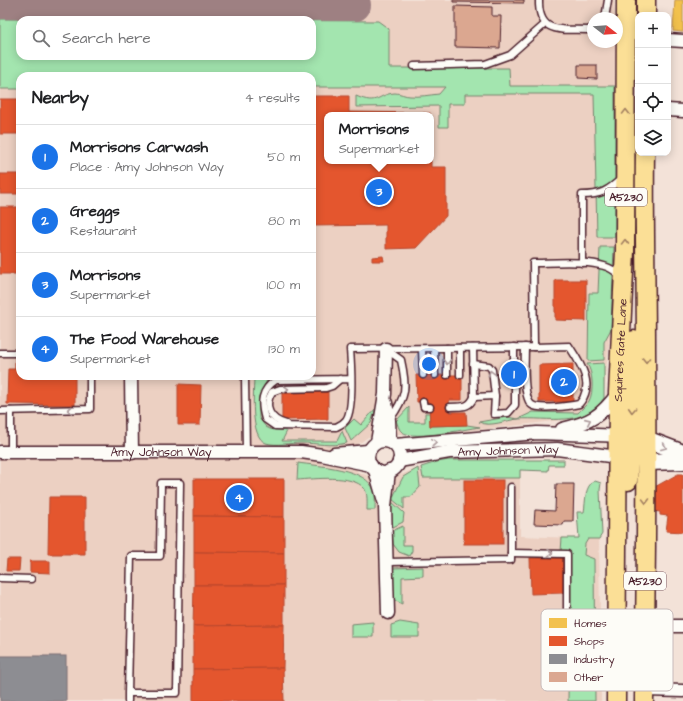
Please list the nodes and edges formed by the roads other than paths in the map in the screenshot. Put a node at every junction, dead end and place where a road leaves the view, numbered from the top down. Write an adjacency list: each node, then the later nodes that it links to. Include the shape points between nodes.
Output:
1 (538, 0): 7 (lane, via 538,12)
2 (608, 0): 5 (lane)
3 (626, 0): 15 (main road, Squires Gate Lane / A5230, one-way to 3)
4 (646, 0): 6 (main road)
5 (606, 12)
6 (646, 12)
7 (545, 24): 8 (lane, via 555,29); 11 (lane, via 510,55 485,64)
8 (587, 30)
9 (671, 40): 10 (street)
10 (683, 40)
11 (414, 66)
12 (671, 110): 13 (street)
13 (683, 111)
14 (645, 156): 55 (main road, Squires Gate Lane / A5230, one-way to 55, via 646,256)
15 (626, 174): 16 (lane, via 610,189 594,195 582,195); 17 (main road, Squires Gate Lane / A5230, one-way to 15)
16 (582, 263): 17 (lane, via 609,267 618,273); 20 (lane, via 533,263)
17 (624, 284): 43 (main road, Squires Gate Lane / A5230)
18 (514, 347): 19 (lane); 23 (lane); 29 (lane)
19 (525, 347): 20 (lane); 20 (lane, via 526,396 531,404 535,407 579,404 585,394 585,371 569,346)
20 (534, 347)
21 (447, 348): 22 (lane); 26 (lane); 33 (lane, one-way to 33)
22 (460, 348): 23 (lane); 34 (lane)
23 (474, 348): 30 (lane)
24 (386, 349): 25 (lane); 37 (lane, via 350,349); 44 (street); 52 (lane, via 401,360 405,388 402,403)
25 (422, 349): 26 (lane); 31 (lane)
26 (434, 349): 32 (lane)
27 (0, 353): 28 (lane)
28 (16, 353)
29 (514, 362)
30 (473, 364): 45 (lane, one-way to 30, via 490,366); 46 (lane)
31 (423, 375)
32 (435, 375)
33 (447, 375)
34 (460, 375)
35 (316, 379): 36 (lane)
36 (340, 379): 37 (lane); 53 (lane, one-way to 36, via 271,417 268,406 272,392 280,389 326,388)
37 (351, 379): 53 (lane, via 349,413 342,425)
38 (90, 380): 51 (lane, one-way to 51, via 90,409)
39 (131, 380): 62 (street)
40 (245, 380): 60 (lane)
41 (276, 380): 53 (lane, via 267,386 264,393 265,419 275,426)
42 (515, 385): 45 (lane, via 515,405 508,413 494,414)
43 (618, 393): 54 (street, Amy Johnson Way, one-way to 43, via 572,427 592,420 610,405); 55 (main road, Squires Gate Lane / A5230)
44 (385, 394): 52 (street); 56 (street)
45 (494, 396): 46 (lane)
46 (474, 397): 49 (lane, via 467,406 460,403)
47 (423, 402): 48 (lane, via 424,407)
48 (430, 407)
49 (450, 407)
50 (0, 411): 51 (lane)
51 (11, 411): 59 (lane)
52 (389, 420): 57 (street)
53 (295, 427)
54 (537, 433): 55 (street, Amy Johnson Way); 57 (street, Amy Johnson Way, one-way to 54)
55 (631, 437): 61 (street, one-way to 61); 64 (main road, Squires Gate Lane / A5230); 64 (main road, Squires Gate Lane / A5230)
56 (377, 442): 57 (street); 58 (street)
57 (393, 444): 65 (street, via 399,453)
58 (368, 451): 63 (street, Amy Johnson Way); 67 (street)
59 (6, 452): 62 (street, Amy Johnson Way)
60 (246, 452): 62 (street, Amy Johnson Way); 63 (street, Amy Johnson Way, via 301,452)
61 (683, 453)
62 (132, 454)
63 (322, 455): 67 (street, Amy Johnson Way)
64 (631, 459): 65 (street, Amy Johnson Way, via 574,450 527,450 449,452); 66 (street); 76 (main road, Squires Gate Lane / A5230); 77 (main road, Squires Gate Lane / A5230, one-way to 77)
65 (399, 461): 68 (street, via 395,468)
66 (683, 461)
67 (373, 468): 68 (street); 70 (street)
68 (389, 471): 70 (street)
69 (511, 487): 71 (lane)
70 (385, 506): 72 (street)
71 (511, 553): 72 (lane, via 511,560); 75 (lane, one-way to 75, via 567,554)
72 (387, 562): 78 (street)
73 (0, 578): 74 (lane)
74 (31, 579)
75 (567, 609)
76 (622, 609)
77 (644, 609)
78 (388, 613)
79 (617, 691): 84 (main road, Squires Gate Lane / A5230)
80 (683, 691): 82 (street)
81 (128, 693): 81 (lane, via 177,693 180,483 161,483 160,556 131,556); 83 (lane)
82 (644, 696)
83 (128, 701)
84 (616, 701)

